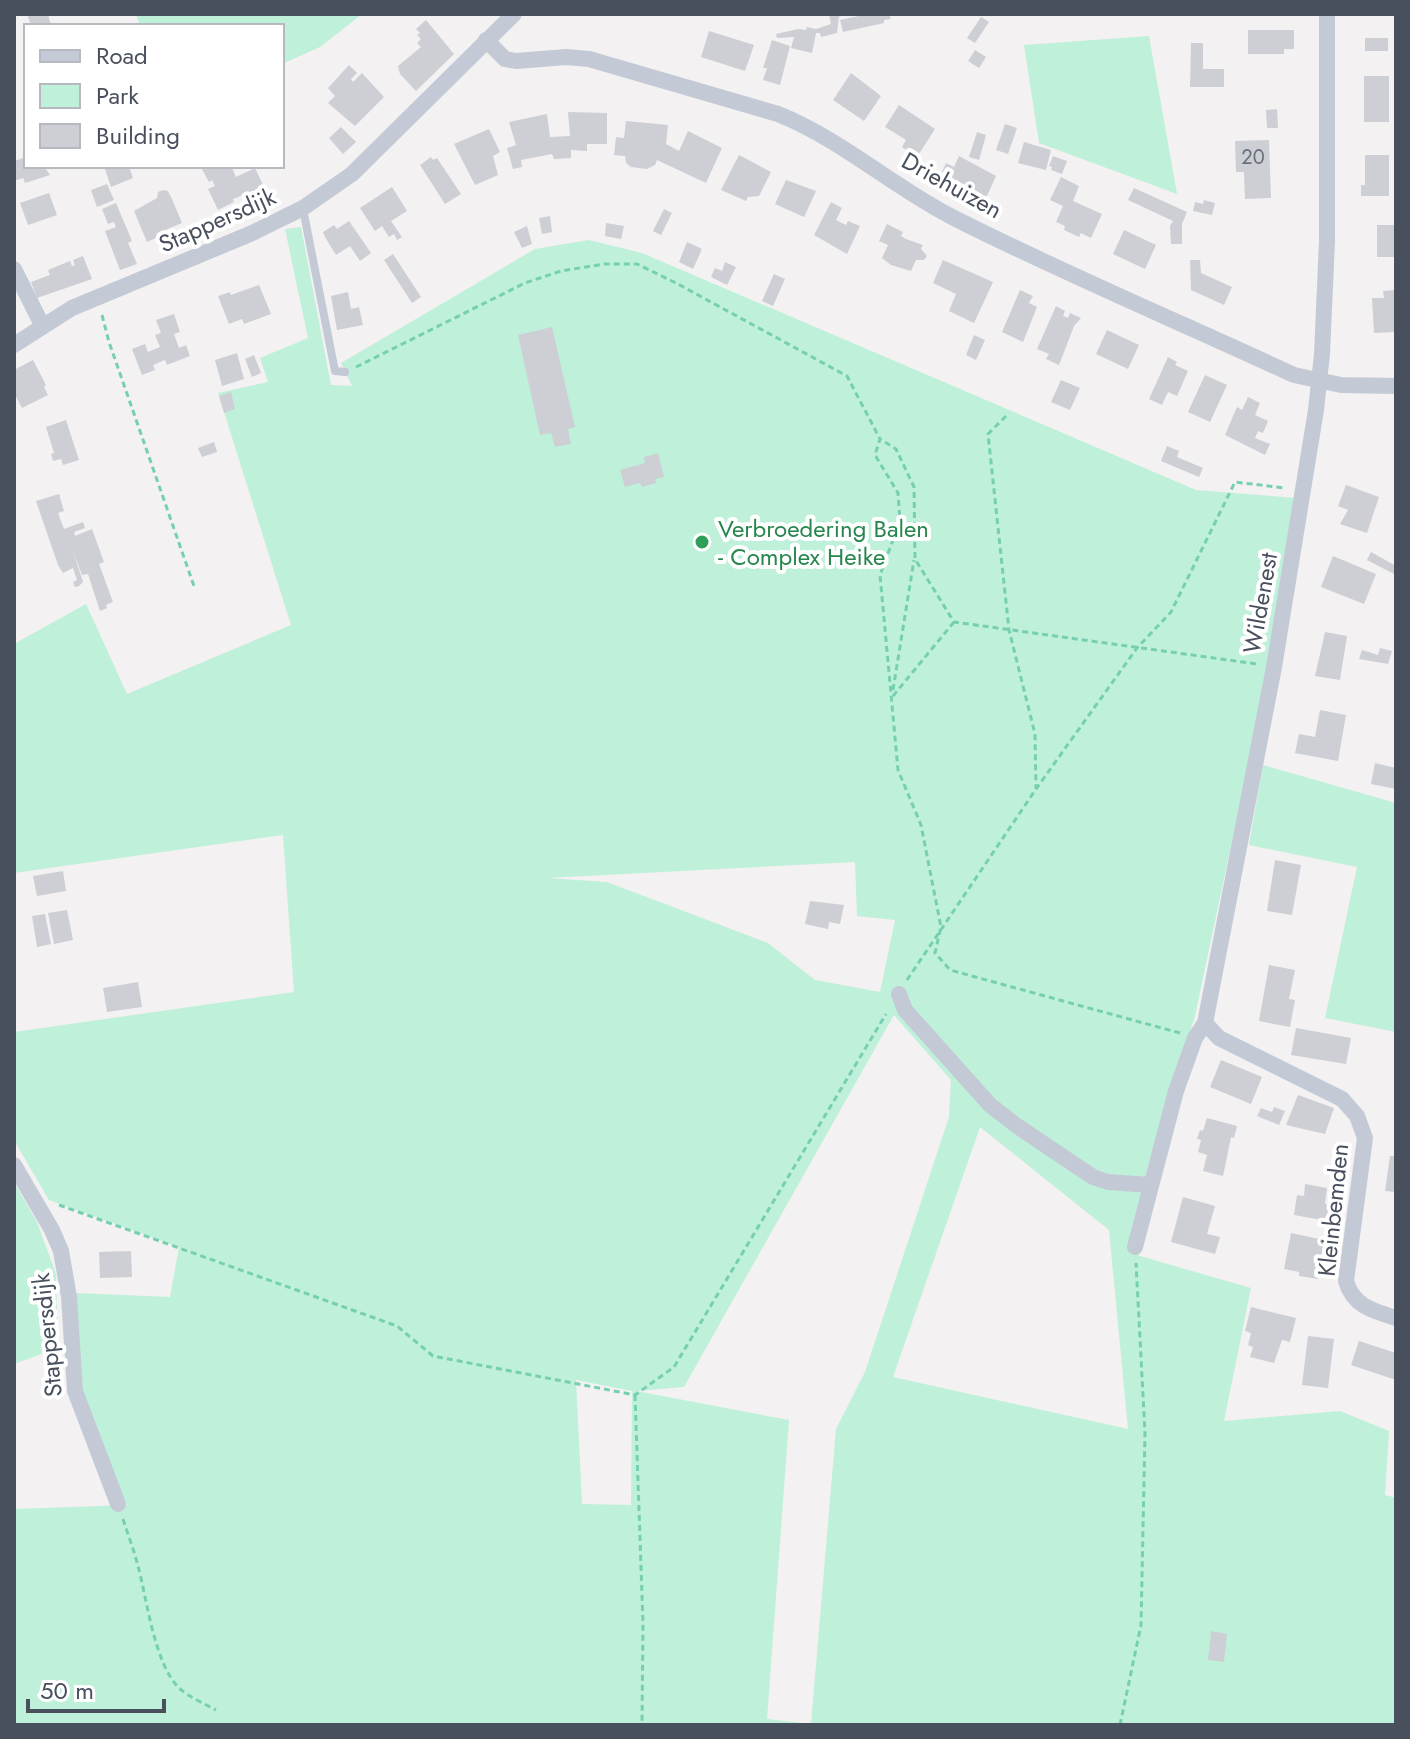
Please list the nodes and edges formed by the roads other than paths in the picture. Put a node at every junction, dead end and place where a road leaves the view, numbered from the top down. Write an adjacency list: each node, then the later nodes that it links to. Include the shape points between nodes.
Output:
1 (514, 14): 3 (street, Stappersdijk)
2 (1327, 14): 9 (street, Wildenest, via 1327,241)
3 (486, 40): 4 (street, Stappersdijk, via 352,174); 9 (street, Driehuizen, via 505,59 589,59 800,123 954,218)
4 (303, 208): 6 (street, Stappersdijk); 8 (lane, via 335,371)
5 (14, 269): 6 (street)
6 (42, 325): 7 (street, Stappersdijk)
7 (14, 345)
8 (345, 372)
9 (1318, 382): 10 (street, Driehuizen); 12 (street, Wildenest, via 1274,667)
10 (1396, 386)
11 (899, 994): 14 (street, via 905,1010 990,1105 1017,1126 1093,1177)
12 (1205, 1023): 14 (street, Wildenest, via 1176,1091); 16 (street, Kleinbemden, via 1219,1038 1342,1099 1357,1116 1365,1138 1346,1281 1360,1304)
13 (14, 1165): 17 (street, Stappersdijk, via 61,1251 75,1391)
14 (1150, 1185): 15 (street, Wildenest)
15 (1135, 1247)
16 (1396, 1318)
17 (118, 1504)

